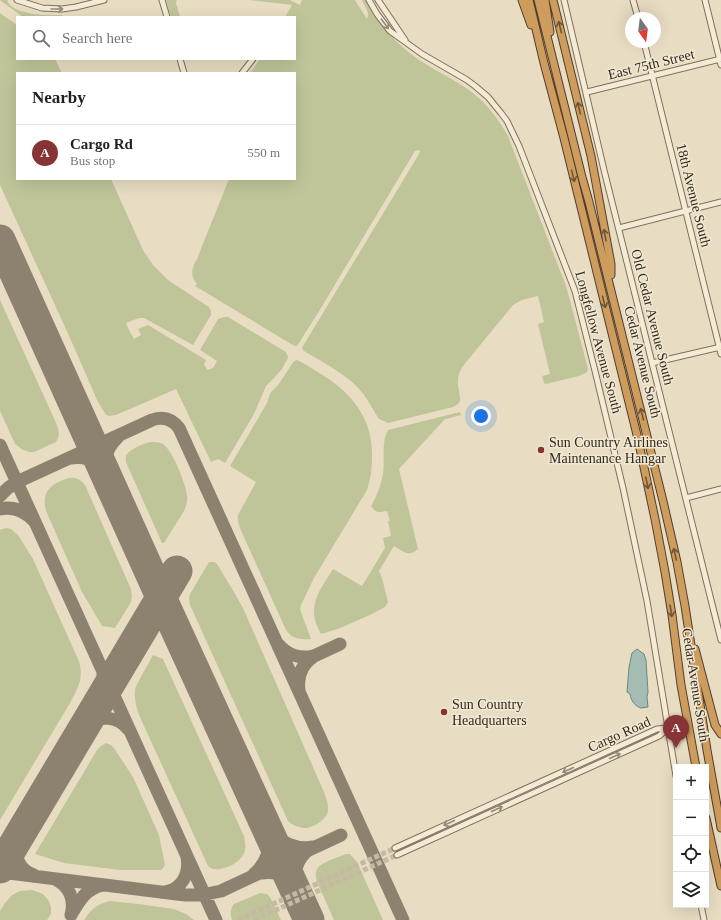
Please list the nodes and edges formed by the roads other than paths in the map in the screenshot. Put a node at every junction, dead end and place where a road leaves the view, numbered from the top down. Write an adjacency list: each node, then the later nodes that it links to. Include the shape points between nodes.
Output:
1 (104, 0): 13 (street, one-way to 1, via 42,8 62,9)
2 (162, 0): 15 (street)
3 (369, 0): 16 (street, Longfellow Avenue South, one-way to 16, via 390,31)
4 (378, 0): 16 (street, Longfellow Avenue South)
5 (522, 0): 21 (highway)
6 (529, 0): 21 (highway, Cedar Avenue South)
7 (538, 0): 26 (highway, Cedar Avenue South)
8 (545, 0): 26 (highway)
9 (553, 0): 31 (highway, one-way to 9, via 611,264 591,156)
10 (564, 0): 27 (street, Old Cedar Avenue South)
11 (633, 0): 14 (street)
12 (705, 0): 18 (street)
13 (18, 1)
14 (636, 12)
15 (167, 16)
16 (407, 43): 39 (street, Longfellow Avenue South, via 475,86 502,113 519,146 569,273 580,308 625,495 647,601)
17 (645, 48): 25 (street, 18th Avenue South)
18 (720, 59): 22 (street); 25 (street, East 75th Street)
19 (180, 60): 23 (street)
20 (252, 60): 24 (street)
21 (544, 63): 42 (highway, Cedar Avenue South, one-way to 42, via 638,439 665,572)
22 (721, 65)
23 (184, 72)
24 (243, 72)
25 (652, 76): 27 (street, East 75th Street); 29 (street, 18th Avenue South)
26 (560, 91): 31 (highway, Cedar Avenue South)
27 (587, 92): 30 (street, Old Cedar Avenue South)
28 (721, 202): 29 (street)
29 (686, 211): 30 (street); 32 (street, 18th Avenue South)
30 (619, 228): 34 (street, Old Cedar Avenue South)
31 (611, 288): 37 (highway, Cedar Avenue South, one-way to 31, via 664,501)
32 (720, 347): 33 (street, 18th Avenue South); 34 (street)
33 (721, 354)
34 (652, 363): 36 (street, Old Cedar Avenue South)
35 (721, 489): 36 (street)
36 (686, 498): 38 (street, Old Cedar Avenue South)
37 (685, 606): 40 (highway, via 714,719); 43 (highway, Cedar Avenue South, via 703,730)
38 (721, 640)
39 (668, 728): 41 (street, Longfellow Avenue South); 45 (street, Cargo Road, one-way to 45, via 657,729); 46 (street, Cargo Road, one-way to 39, via 659,736)
40 (721, 734)
41 (674, 764)
42 (695, 764)
43 (721, 828)
44 (709, 832): 47 (highway)
45 (395, 848)
46 (398, 855)
47 (721, 886)
48 (702, 908): 49 (street)
49 (704, 920)

